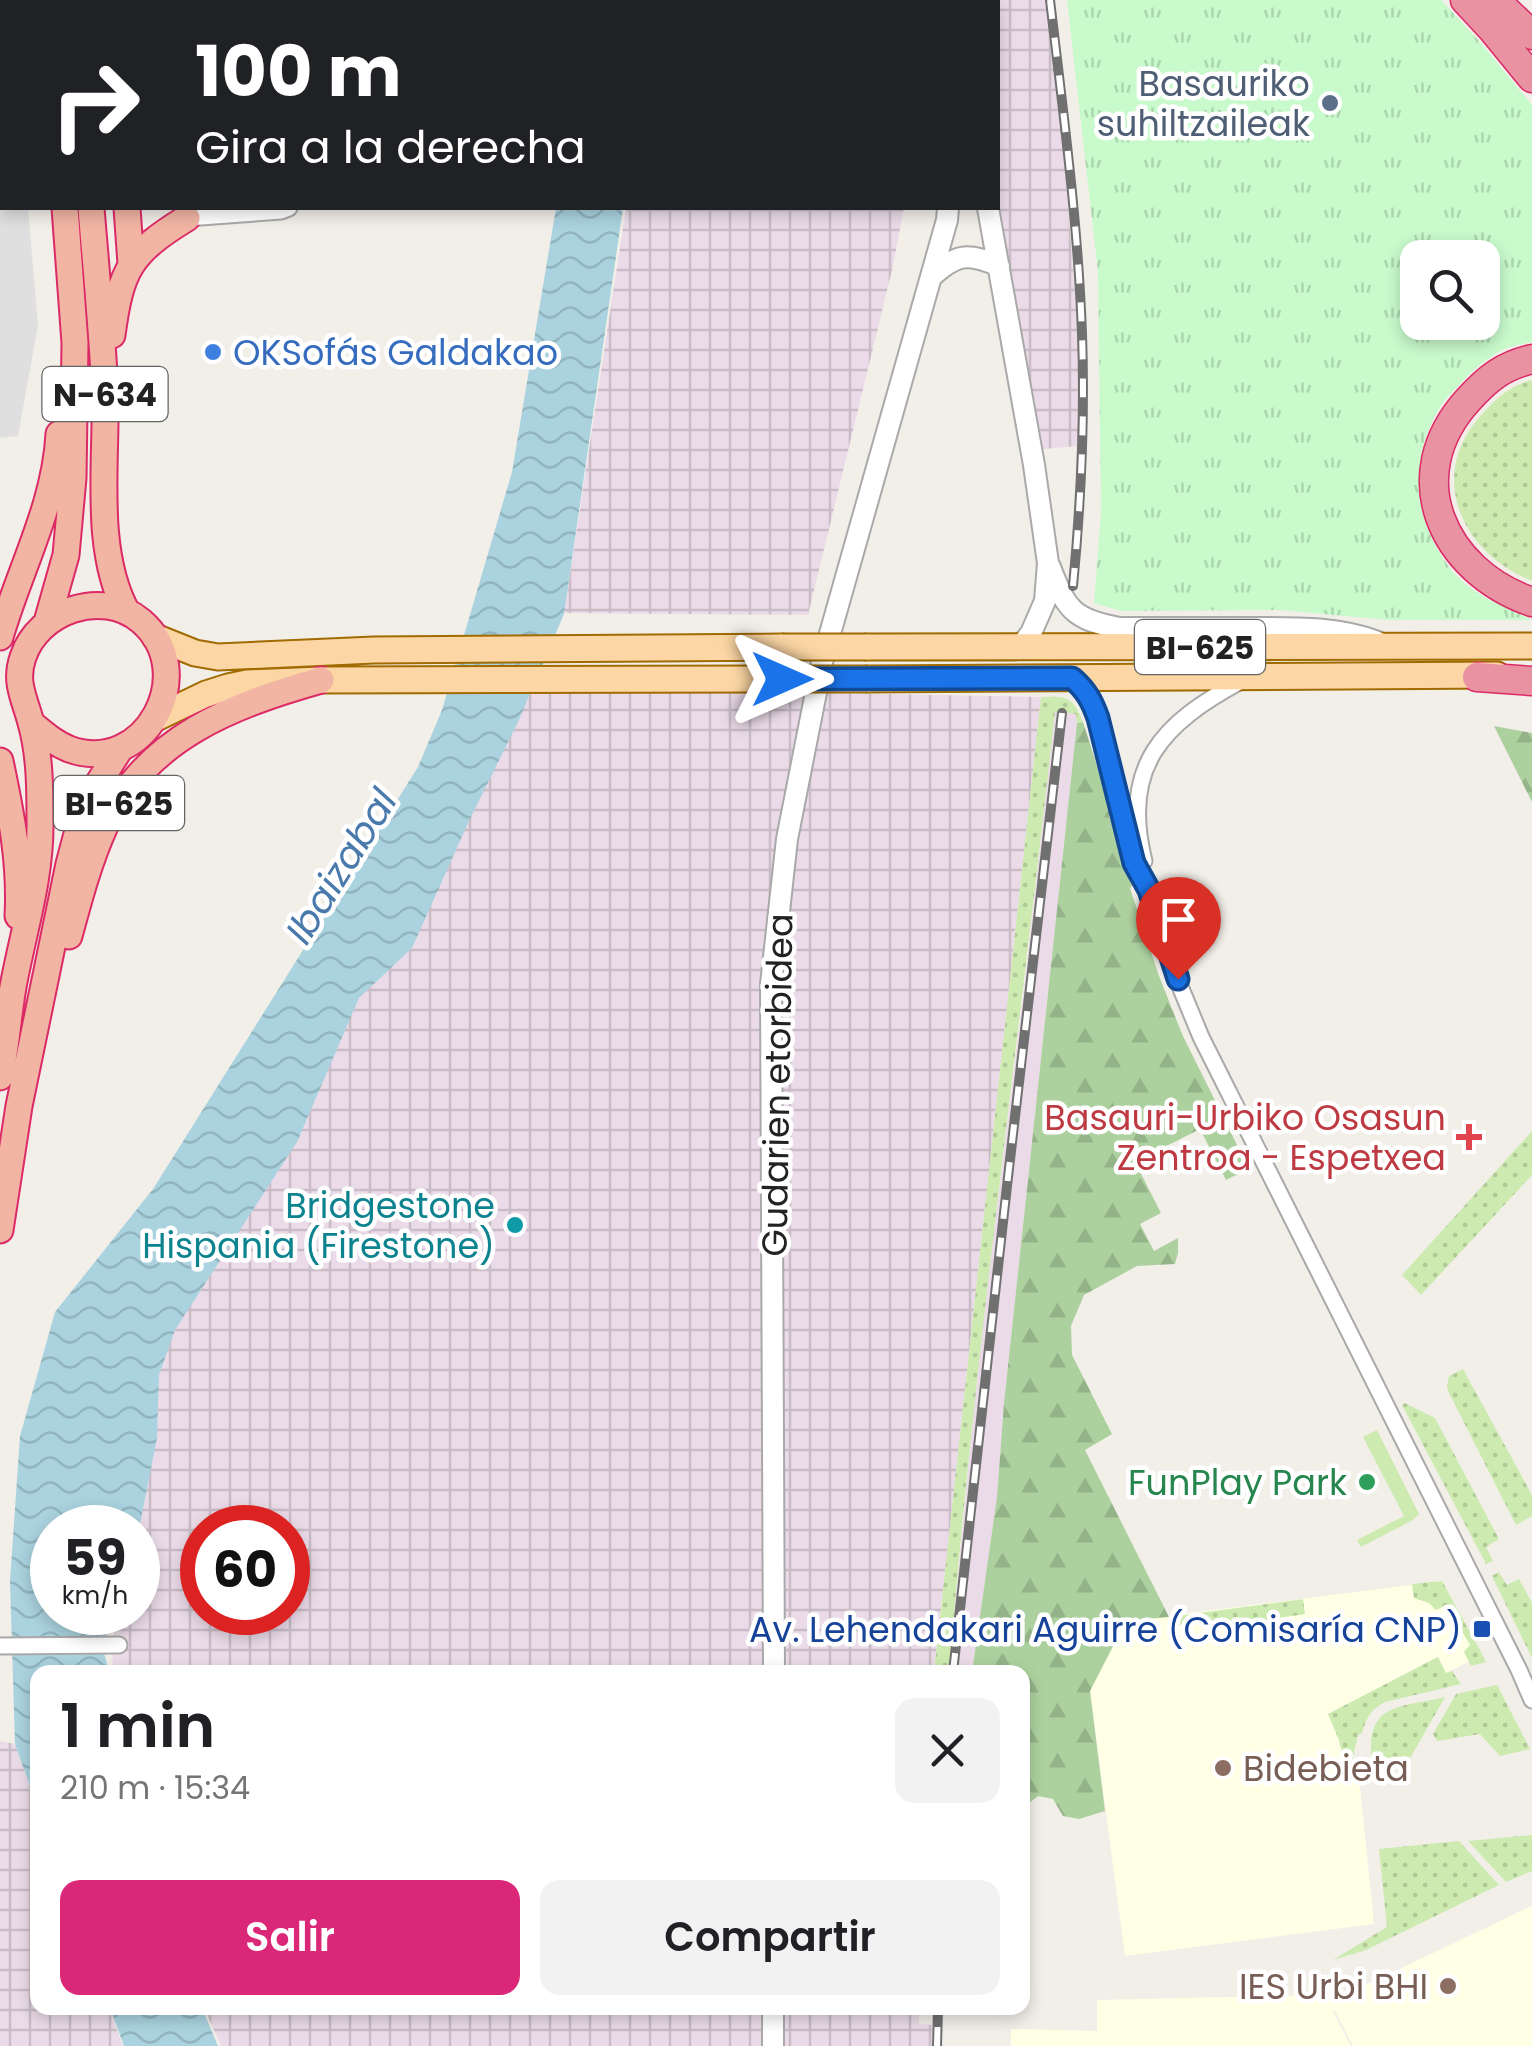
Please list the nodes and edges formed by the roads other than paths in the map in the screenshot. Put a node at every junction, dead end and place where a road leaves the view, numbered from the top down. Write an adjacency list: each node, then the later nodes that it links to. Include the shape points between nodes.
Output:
1 (1465, 0): 4 (highway)
2 (1495, 0): 3 (highway)
3 (1532, 35)
4 (1532, 78)
5 (65, 210): 17 (highway, N-634)
6 (91, 210): 18 (highway, N-634)
7 (127, 210): 13 (highway)
8 (167, 210): 12 (highway)
9 (285, 210): 12 (street)
10 (988, 210): 14 (street)
11 (952, 212): 15 (street, Gudarien etorbidea)
12 (188, 218): 13 (highway)
13 (131, 264): 18 (highway, via 115,310)
14 (999, 266): 15 (street, via 973,256 956,258); 19 (street)
15 (931, 277): 45 (street, Gudarien etorbidea, via 822,662 787,839 771,984)
16 (1532, 359): 20 (highway, via 1485,381 1454,415 1433,478 1449,539 1468,564)
17 (75, 361): 22 (highway, N-634, via 66,554); 23 (highway, N-634, via 61,402 45,511)
18 (104, 390): 21 (highway, N-634, via 109,561)
19 (1048, 563): 25 (street, via 1066,604 1105,625 1318,629); 27 (street, via 1044,602)
20 (1532, 602)
21 (127, 612): 22 (highway, via 87,606); 24 (highway, N-634)
22 (47, 622): 35 (highway, N-634, via 22,657 18,677)
23 (0, 637)
24 (155, 638): 27 (main road, BI-625, bridge, via 218,657 374,650); 34 (highway, via 167,676)
25 (1390, 646): 26 (main road, BI-625); 27 (main road, BI-625)
26 (1532, 646)
27 (1020, 647)
28 (1532, 673): 29 (main road, BI-625)
29 (1477, 677): 31 (main road, BI-625); 33 (highway)
30 (1072, 678): 31 (main road, BI-625); 32 (main road, BI-625, bridge); 38 (street, via 1098,718 1134,863)
31 (1249, 678): 38 (street, via 1196,706 1152,752 1138,809)
32 (321, 680): 34 (main road, BI-625, via 246,683); 40 (highway, BI-625, via 238,706 195,728 157,757 123,796 86,876 56,984)
33 (1532, 680)
34 (156, 718): 36 (highway)
35 (31, 723): 36 (highway, via 72,750); 39 (highway, N-634, via 40,825)
36 (120, 749): 40 (highway, via 81,819)
37 (0, 761): 39 (highway, N-634, via 18,862)
38 (1149, 890): 46 (street, via 1201,1036)
39 (14, 986): 41 (highway, N-634)
40 (34, 1030): 42 (highway)
41 (0, 1078)
42 (0, 1230)
43 (119, 1645): 44 (street)
44 (0, 1646)
45 (774, 1665)
46 (1519, 1670): 47 (street); 48 (street)
47 (1532, 1692)
48 (1532, 1700)
49 (774, 2015): 50 (street)
50 (774, 2046)

